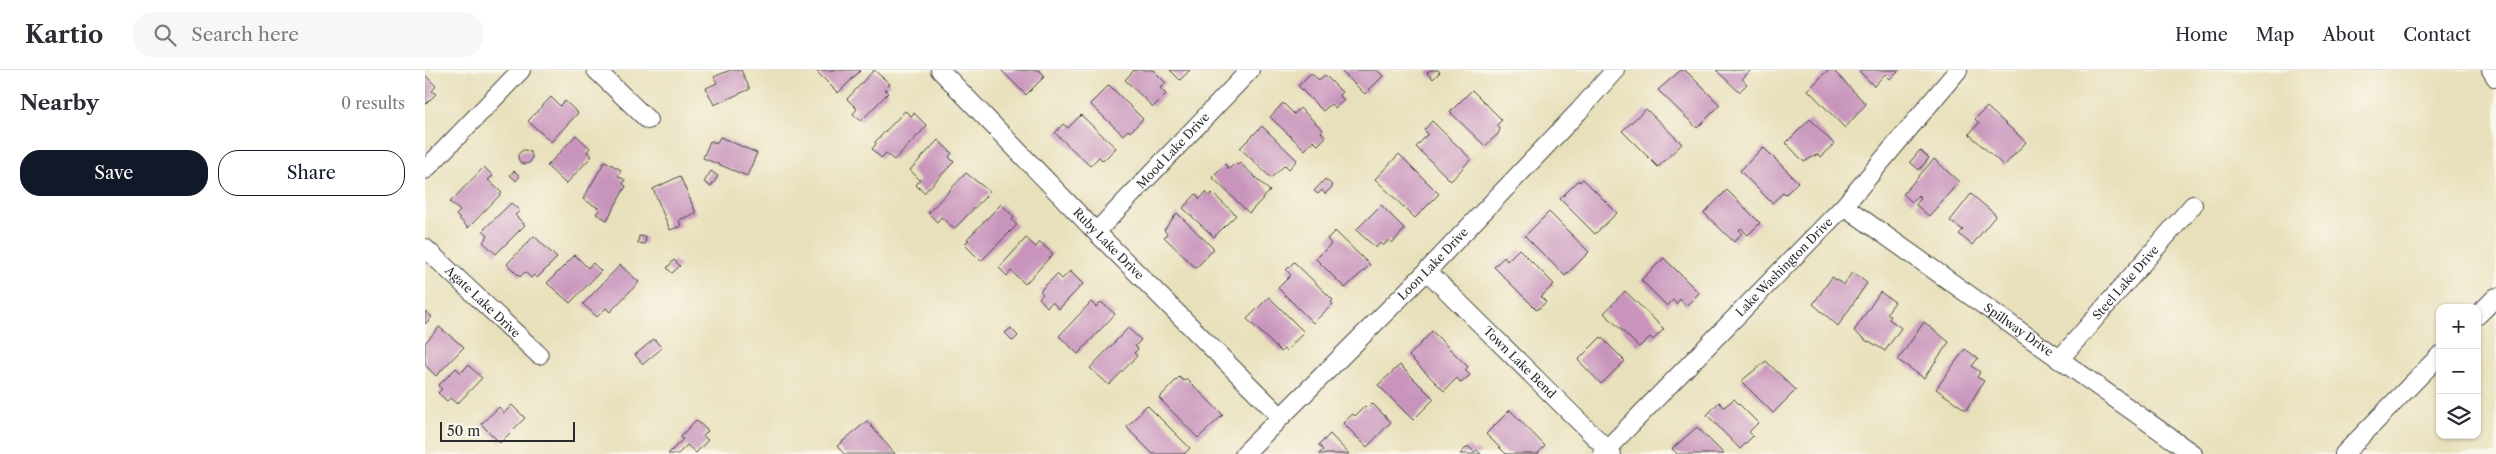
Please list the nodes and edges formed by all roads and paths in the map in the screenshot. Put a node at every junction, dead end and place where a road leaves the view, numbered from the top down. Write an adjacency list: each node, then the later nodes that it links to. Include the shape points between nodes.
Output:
1 (521, 70): 10 (street)
2 (596, 70): 9 (street)
3 (939, 70): 13 (street, Ruby Lake Drive)
4 (1250, 70): 13 (street, Mood Lake Drive)
5 (1615, 70): 15 (street, Loon Lake Drive)
6 (1958, 70): 12 (street, Lake Washington Drive)
7 (2491, 70): 8 (street)
8 (2496, 78)
9 (648, 120)
10 (425, 170)
11 (2193, 205): 20 (street, Steel Lake Drive)
12 (1844, 206): 20 (street, Spillway Drive); 22 (street, Lake Washington Drive)
13 (1096, 232): 21 (street, Ruby Lake Drive)
14 (425, 248): 18 (street, Agate Lake Drive)
15 (1427, 271): 21 (street, Loon Lake Drive); 22 (street, Town Lake Bend)
16 (2496, 297): 17 (street)
17 (2481, 312)
18 (539, 355)
19 (2436, 359): 25 (street)
20 (2059, 360): 24 (street, Spillway Drive)
21 (1280, 416): 23 (street, Loon Lake Drive)
22 (1607, 452)
23 (1244, 454)
24 (2193, 454)
25 (2344, 454)

